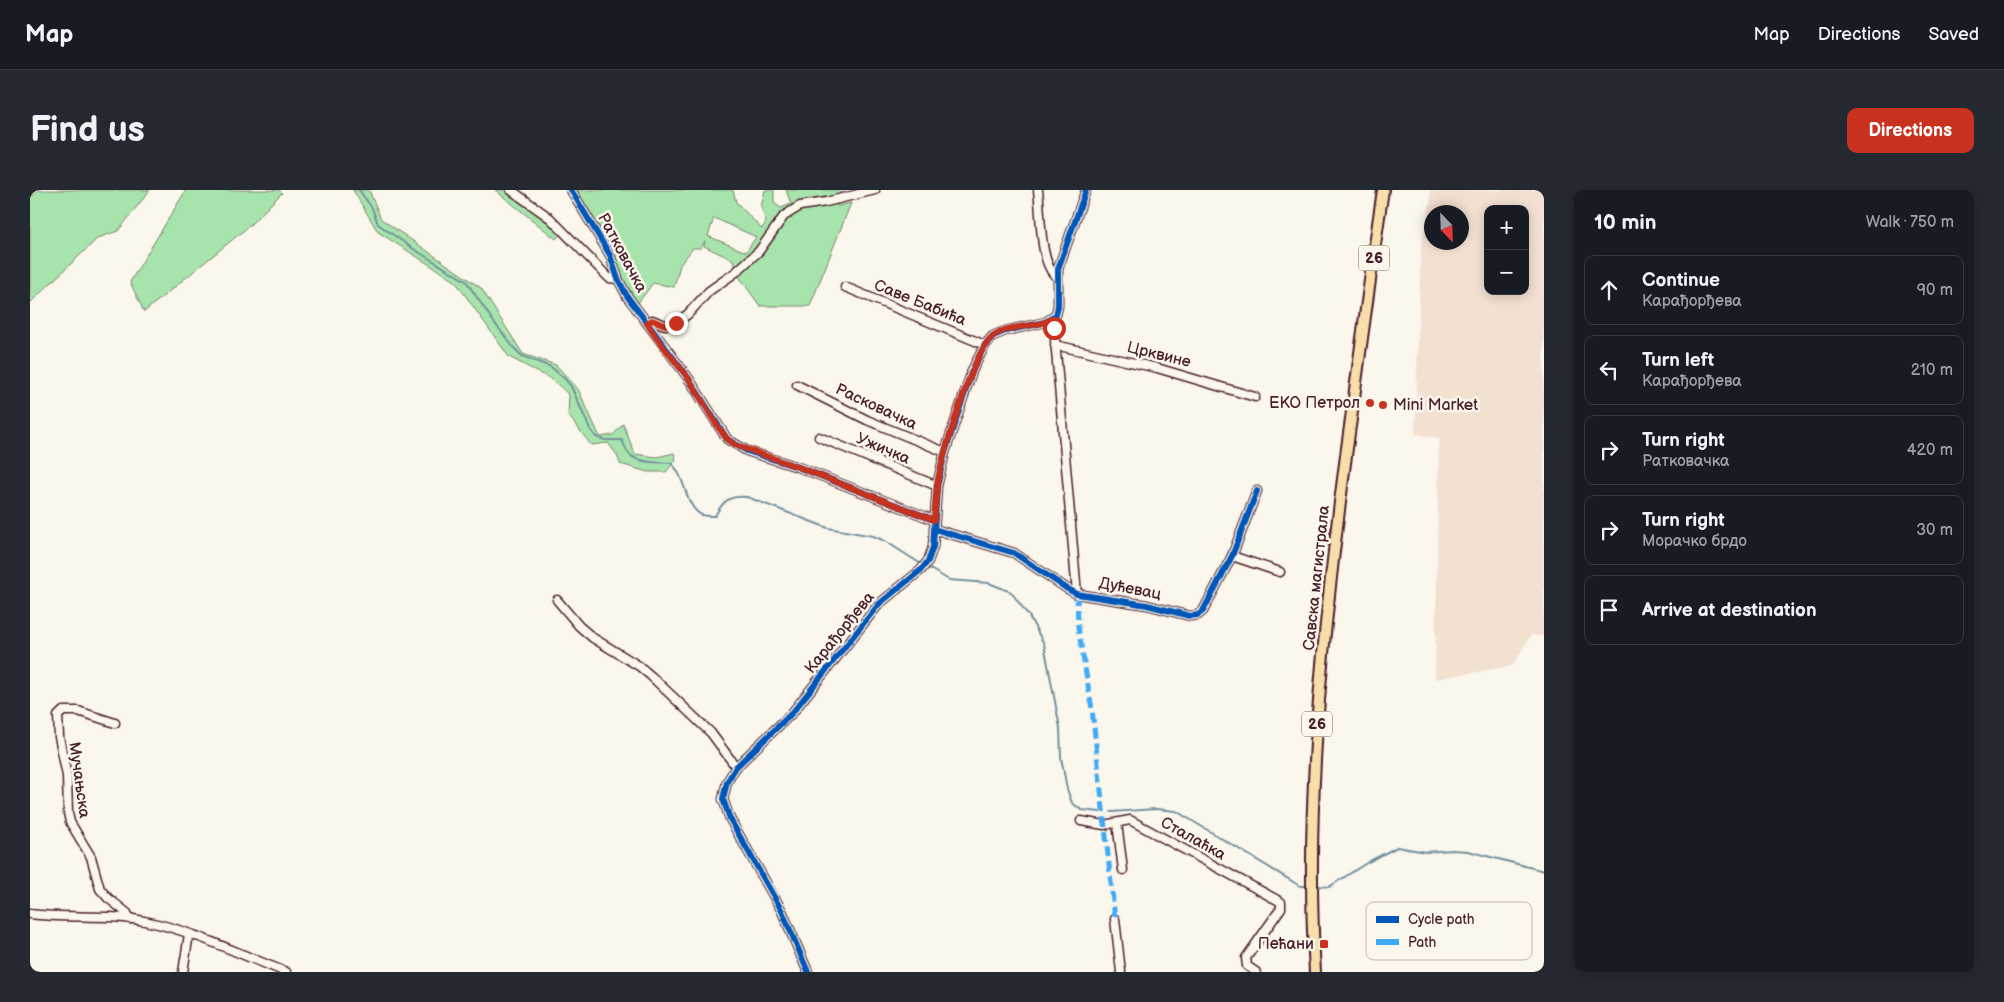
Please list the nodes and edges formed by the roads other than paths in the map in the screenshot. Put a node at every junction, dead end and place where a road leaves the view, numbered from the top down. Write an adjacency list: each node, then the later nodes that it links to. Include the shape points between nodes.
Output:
1 (511, 190): 8 (street, via 550,218 609,278)
2 (571, 190): 8 (street, Ратковачка, via 610,255)
3 (874, 190): 11 (street, via 800,206 784,216 759,251 709,291 688,314 676,323 665,325 652,320)
4 (1038, 190): 7 (street, via 1045,256 1050,271)
5 (1086, 190): 7 (street)
6 (1383, 190): 40 (main road, Савска магистрала / 26, via 1321,674 1313,822)
7 (1056, 277): 10 (street, via 1058,306)
8 (618, 279): 11 (street, Ратковачка)
9 (845, 287): 12 (street, Саве Бабића)
10 (1051, 320): 12 (street, Карађорђева, via 1000,332); 13 (street)
11 (647, 323): 20 (street, Ратковачка, via 689,379 718,427 735,445)
12 (985, 345): 17 (street, Карађорђева, via 972,371)
13 (1055, 345): 15 (street, Црквине, via 1157,368); 24 (street)
14 (797, 385): 17 (street, Расковачка, via 867,420)
15 (1255, 397)
16 (819, 437): 18 (street, Ужичка)
17 (945, 452): 18 (street, Карађорђева)
18 (937, 486): 20 (street, Карађорђева)
19 (1257, 491): 22 (street, Дућевац)
20 (934, 520): 21 (street, Карађорђева)
21 (934, 529): 24 (street, Дућевац, via 1014,554); 27 (street, Карађорђева, via 933,547 923,567 879,604 792,713)
22 (1232, 556): 23 (street); 24 (street, Дућевац, via 1198,615)
23 (1280, 572)
24 (1077, 594)
25 (558, 600): 27 (street, via 579,626 657,682 711,733)
26 (115, 724): 32 (street, Мучањска, via 73,710 63,711 58,716 70,822 91,857 100,889)
27 (736, 767): 37 (street, Карађорђева, via 725,788 724,805 782,911)
28 (1081, 821): 29 (street, Сталаћка, via 1104,825)
29 (1117, 823): 30 (street); 39 (street, Сталаћка, via 1130,820 1281,902 1281,908 1246,958 1247,966)
30 (1123, 870)
31 (30, 914): 32 (street)
32 (130, 919): 34 (street)
33 (1115, 919): 38 (street)
34 (189, 934): 35 (street); 36 (street)
35 (183, 972)
36 (286, 972)
37 (808, 972)
38 (1121, 972)
39 (1256, 972)
40 (1315, 972)

